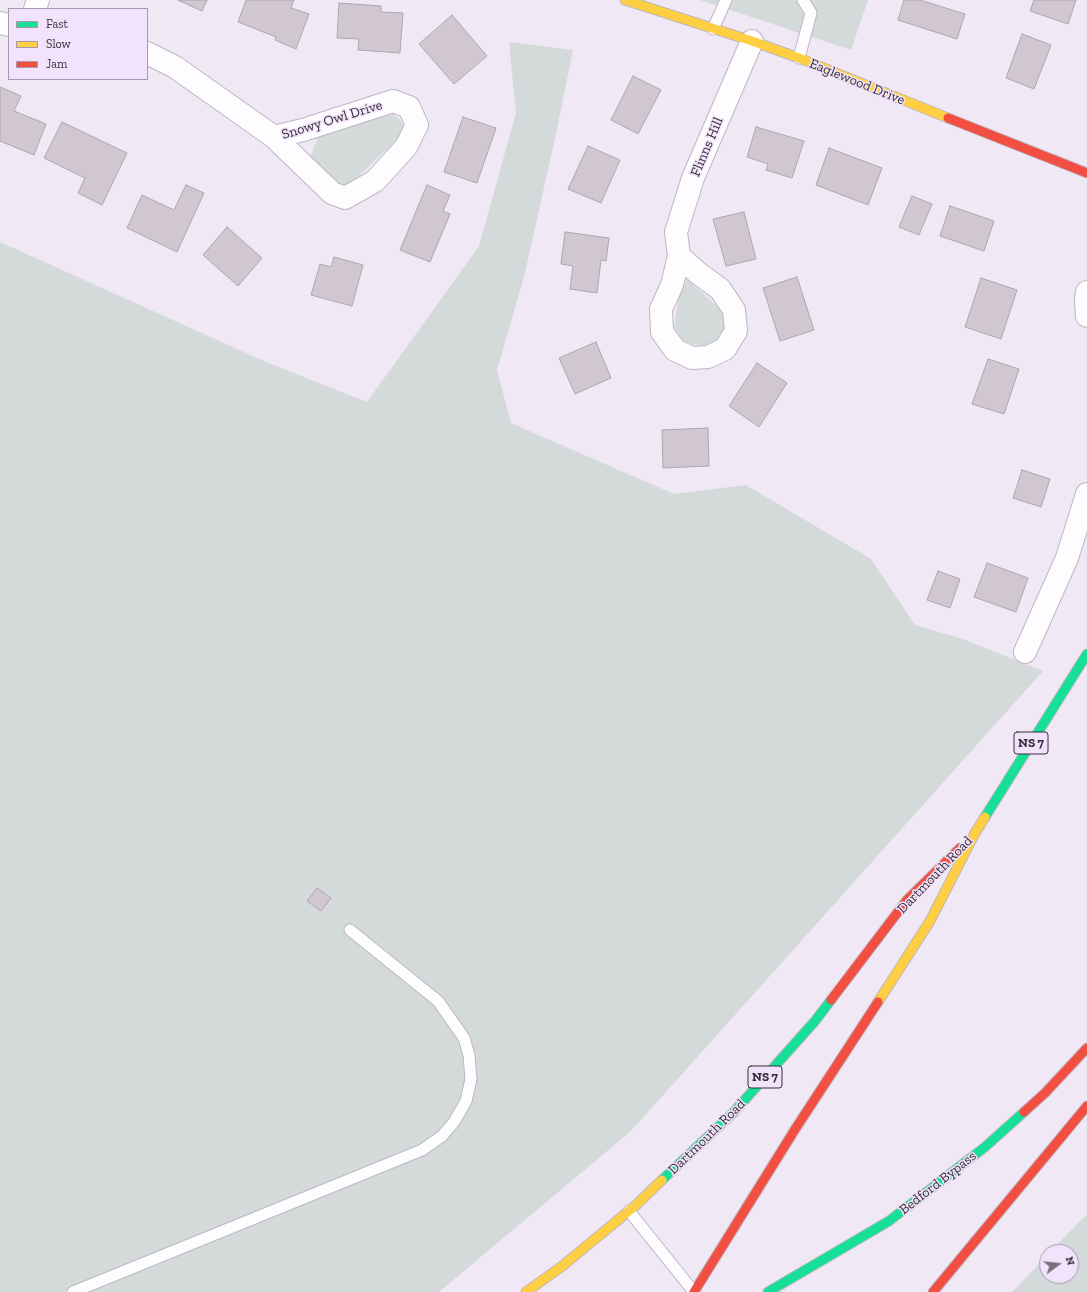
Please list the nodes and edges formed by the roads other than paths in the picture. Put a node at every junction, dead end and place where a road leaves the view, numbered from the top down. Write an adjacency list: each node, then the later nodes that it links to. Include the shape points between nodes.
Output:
1 (625, 0): 4 (main road, Eaglewood Drive)
2 (726, 0): 4 (lane)
3 (803, 0): 7 (lane, via 810,13)
4 (712, 28): 5 (main road, Eaglewood Drive)
5 (752, 41): 7 (main road, Eaglewood Drive); 10 (street, Flinns Hill, via 693,178 676,232)
6 (148, 54): 8 (street, Snowy Owl Drive, via 175,67)
7 (799, 58): 9 (main road, Eaglewood Drive)
8 (274, 138): 8 (street, Snowy Owl Drive, via 332,193 345,198 375,181 406,147 418,125 409,107 393,101)
9 (1087, 173)
10 (679, 256)
11 (1087, 292): 12 (street)
12 (1087, 316)
13 (1087, 494): 14 (street, via 1067,558)
14 (1025, 652)
15 (1087, 654): 16 (main road, Dartmouth Road / NS 7)
16 (975, 833): 20 (main road, Dartmouth Road / NS 7, via 907,900 815,1021 733,1113); 23 (main road, Dartmouth Road / NS 7, via 930,921 794,1131)
17 (350, 930): 21 (lane, via 438,1001 464,1038 469,1055 471,1079 466,1101 454,1122 442,1136 422,1150)
18 (1087, 1048): 24 (main road, Bedford Bypass, via 1045,1093 984,1147 889,1221)
19 (1087, 1106): 25 (main road)
20 (629, 1211): 22 (main road, Dartmouth Road / NS 7); 23 (lane)
21 (73, 1292)
22 (526, 1292)
23 (694, 1292)
24 (768, 1292)
25 (933, 1292)

